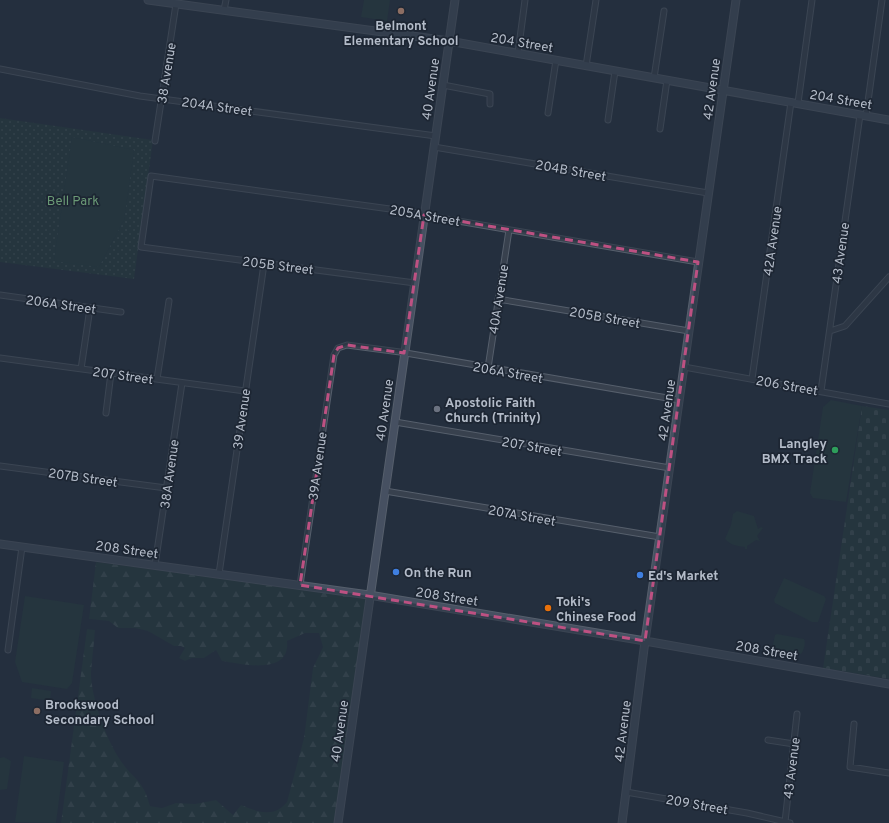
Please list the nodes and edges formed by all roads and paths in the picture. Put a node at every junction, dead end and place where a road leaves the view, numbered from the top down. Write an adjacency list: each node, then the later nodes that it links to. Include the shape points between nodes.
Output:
1 (153, 0): 9 (main road, 204 Street)
2 (226, 0): 10 (street)
3 (455, 0): 12 (main road, 40 Avenue)
4 (525, 0): 13 (street)
5 (596, 0): 15 (street)
6 (736, 0): 21 (main road, 42 Avenue)
7 (812, 0): 23 (street, 42A Avenue)
8 (882, 0): 26 (street, 43 Avenue)
9 (176, 4): 10 (main road, 204 Street); 22 (street, 38 Avenue)
10 (224, 10): 12 (main road, 204 Street)
11 (664, 11): 18 (street)
12 (449, 42): 13 (main road, 204 Street); 20 (main road, 40 Avenue)
13 (518, 53): 14 (main road, 204 Street)
14 (556, 60): 15 (main road, 204 Street); 25 (street)
15 (586, 66): 17 (main road, 204 Street)
16 (0, 69): 22 (street, 204A Street)
17 (615, 71): 18 (main road, 204 Street); 27 (street)
18 (654, 78): 19 (main road, 204 Street)
19 (667, 80): 21 (main road, 204 Street); 29 (street)
20 (443, 85): 24 (street, via 490,94); 30 (main road, 40 Avenue)
21 (723, 90): 23 (main road, 204 Street); 33 (main road, 42 Avenue)
22 (162, 98): 30 (street, 204A Street); 31 (street, 38 Avenue)
23 (794, 103): 26 (main road, 204 Street); 56 (street, 42A Avenue)
24 (490, 104)
25 (548, 113)
26 (863, 115): 28 (main road, 204 Street); 47 (street, 43 Avenue)
27 (608, 120)
28 (889, 120)
29 (660, 129)
30 (436, 136): 32 (main road, 40 Avenue)
31 (155, 141)
32 (434, 147): 33 (street, 204B Street); 34 (main road, 40 Avenue)
33 (708, 193): 37 (main road, 42 Avenue)
34 (424, 215): 35 (street, 205A Street); 36 (street, 205A Street, via 151,176); 40 (main road, 40 Avenue)
35 (508, 230): 37 (street, 205A Street); 42 (street, 40A Avenue)
36 (141, 247): 38 (street, 205B Street)
37 (698, 262): 46 (main road, 42 Avenue)
38 (264, 264): 40 (street, 205B Street); 58 (street, 39 Avenue)
39 (889, 277): 47 (street, via 845,326)
40 (415, 283): 49 (main road, 40 Avenue)
41 (0, 295): 44 (street, 206A Street)
42 (498, 299): 46 (street, 205B Street); 52 (street, 40A Avenue)
43 (169, 301): 55 (street)
44 (90, 308): 45 (street, 206A Street); 53 (street)
45 (121, 312)
46 (689, 331): 51 (main road, 42 Avenue)
47 (830, 331): 59 (street, 43 Avenue)
48 (338, 348): 49 (street, 206A Street, via 347,345); 73 (street, 39A Avenue, via 334,355)
49 (404, 354): 52 (street, 206A Street); 63 (main road, 40 Avenue)
50 (0, 358): 53 (street, 207 Street)
51 (684, 367): 56 (street, 206 Street); 60 (main road, 42 Avenue)
52 (488, 368): 60 (street, 206A Street)
53 (81, 369): 54 (street, 207 Street)
54 (111, 373): 55 (street, 207 Street); 62 (street)
55 (157, 379): 57 (street, 207 Street)
56 (752, 379): 59 (street, 206 Street)
57 (182, 383): 58 (street, 207 Street); 66 (street, 38A Avenue)
58 (245, 391): 72 (street, 39 Avenue)
59 (821, 392): 61 (street, 206 Street)
60 (679, 400): 65 (main road, 42 Avenue)
61 (889, 404)
62 (106, 413)
63 (395, 422): 65 (street, 207 Street); 67 (main road, 40 Avenue)
64 (0, 466): 66 (street, 207B Street)
65 (670, 468): 68 (main road, 42 Avenue)
66 (166, 488): 71 (street, 38A Avenue)
67 (385, 491): 68 (street, 207A Street); 74 (main road, 40 Avenue)
68 (660, 537): 75 (main road, 42 Avenue)
69 (0, 544): 70 (main road, 208 Street)
70 (22, 547): 71 (main road, 208 Street); 76 (street)
71 (155, 565): 72 (main road, 208 Street)
72 (219, 574): 73 (main road, 208 Street)
73 (300, 585): 74 (main road, 208 Street)
74 (369, 595): 75 (main road, 208 Street); 86 (main road, 40 Avenue)
75 (645, 641): 77 (main road, 208 Street); 83 (main road, 42 Avenue)
76 (8, 650)
77 (889, 684)
78 (797, 714): 81 (street, 43 Avenue)
79 (854, 724): 82 (street, via 850,767)
80 (768, 740): 81 (street)
81 (794, 744): 85 (street, 43 Avenue)
82 (889, 773)
83 (626, 792): 84 (street, 209 Street); 87 (main road, 42 Avenue)
84 (765, 820): 85 (street, 209 Street)
85 (787, 822)
86 (338, 823)
87 (622, 823)

